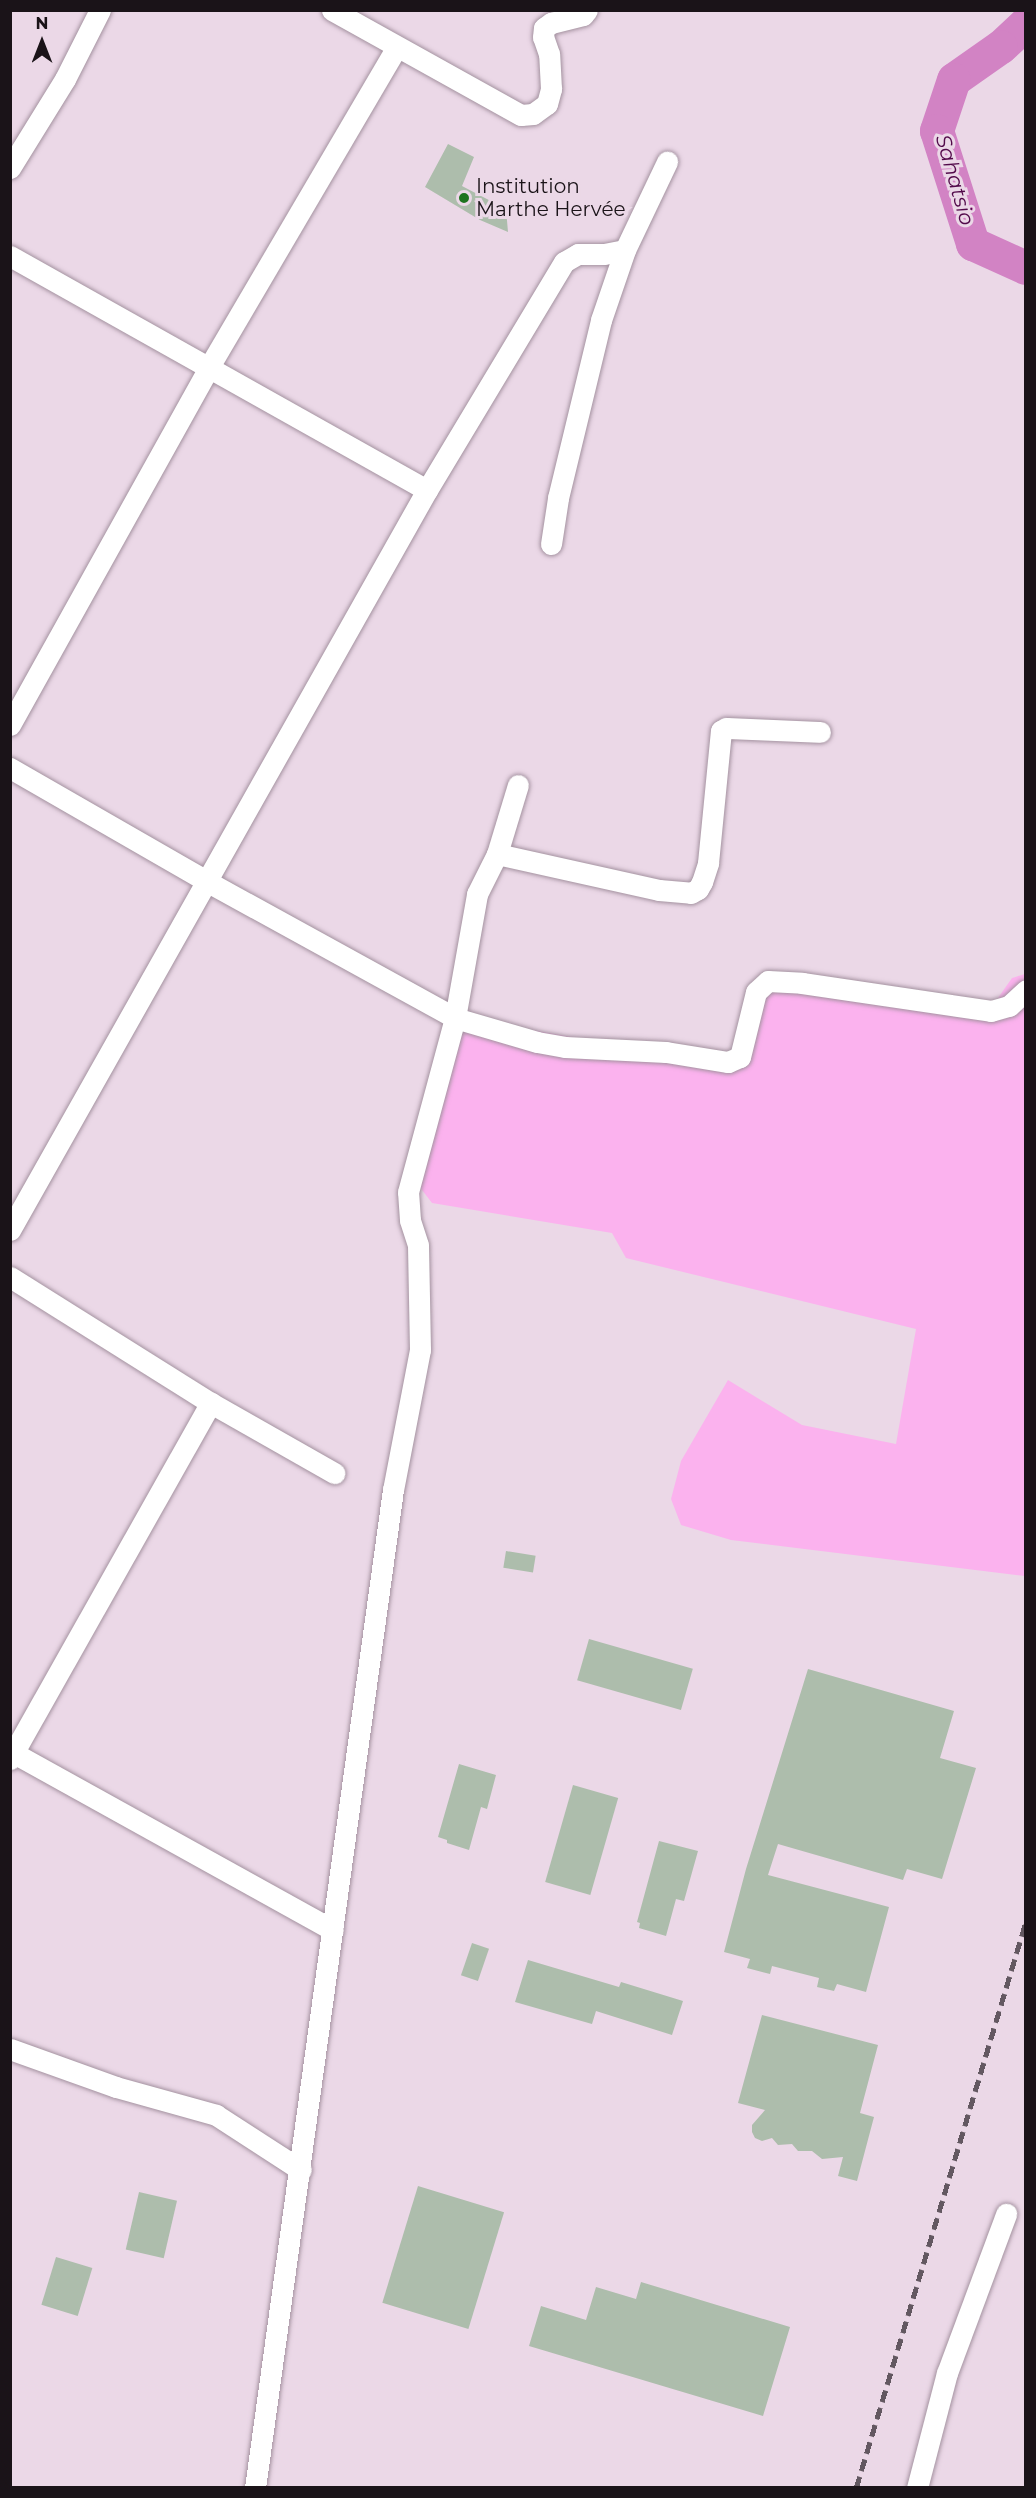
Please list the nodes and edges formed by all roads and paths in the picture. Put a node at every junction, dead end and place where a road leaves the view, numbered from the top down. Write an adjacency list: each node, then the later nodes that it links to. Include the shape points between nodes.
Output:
1 (100, 10): 6 (street, via 65,79)
2 (332, 10): 4 (street)
3 (587, 10): 4 (street, via 583,15 544,28 551,89 547,104 533,114 520,115 503,107)
4 (397, 47): 9 (street)
5 (667, 162): 7 (street)
6 (10, 168)
7 (625, 250): 10 (street, via 578,254 564,262); 11 (street, via 601,320 558,498)
8 (10, 256): 9 (street)
9 (209, 368): 10 (street); 12 (street)
10 (426, 490): 17 (street)
11 (552, 544)
12 (10, 726)
13 (820, 732): 16 (street, via 726,728 721,731 708,863 702,882 691,893 659,890)
14 (10, 768): 17 (street)
15 (518, 785): 16 (street)
16 (497, 854): 19 (street, via 477,894)
17 (208, 882): 19 (street); 20 (street)
18 (1026, 990): 19 (street, via 1009,1006 991,1011 768,981 756,993 740,1057 728,1062 666,1052 565,1047)
19 (455, 1018): 25 (street, via 408,1192 410,1220 418,1245 420,1350 393,1490)
20 (10, 1230)
21 (10, 1277): 22 (street)
22 (211, 1403): 23 (street); 24 (street)
23 (334, 1473)
24 (12, 1755): 25 (street)
25 (333, 1930): 27 (street)
26 (10, 2049): 27 (street, via 116,2087 216,2115)
27 (301, 2170): 29 (street)
28 (1006, 2214): 30 (street, via 947,2373)
29 (255, 2487)
30 (917, 2487)

